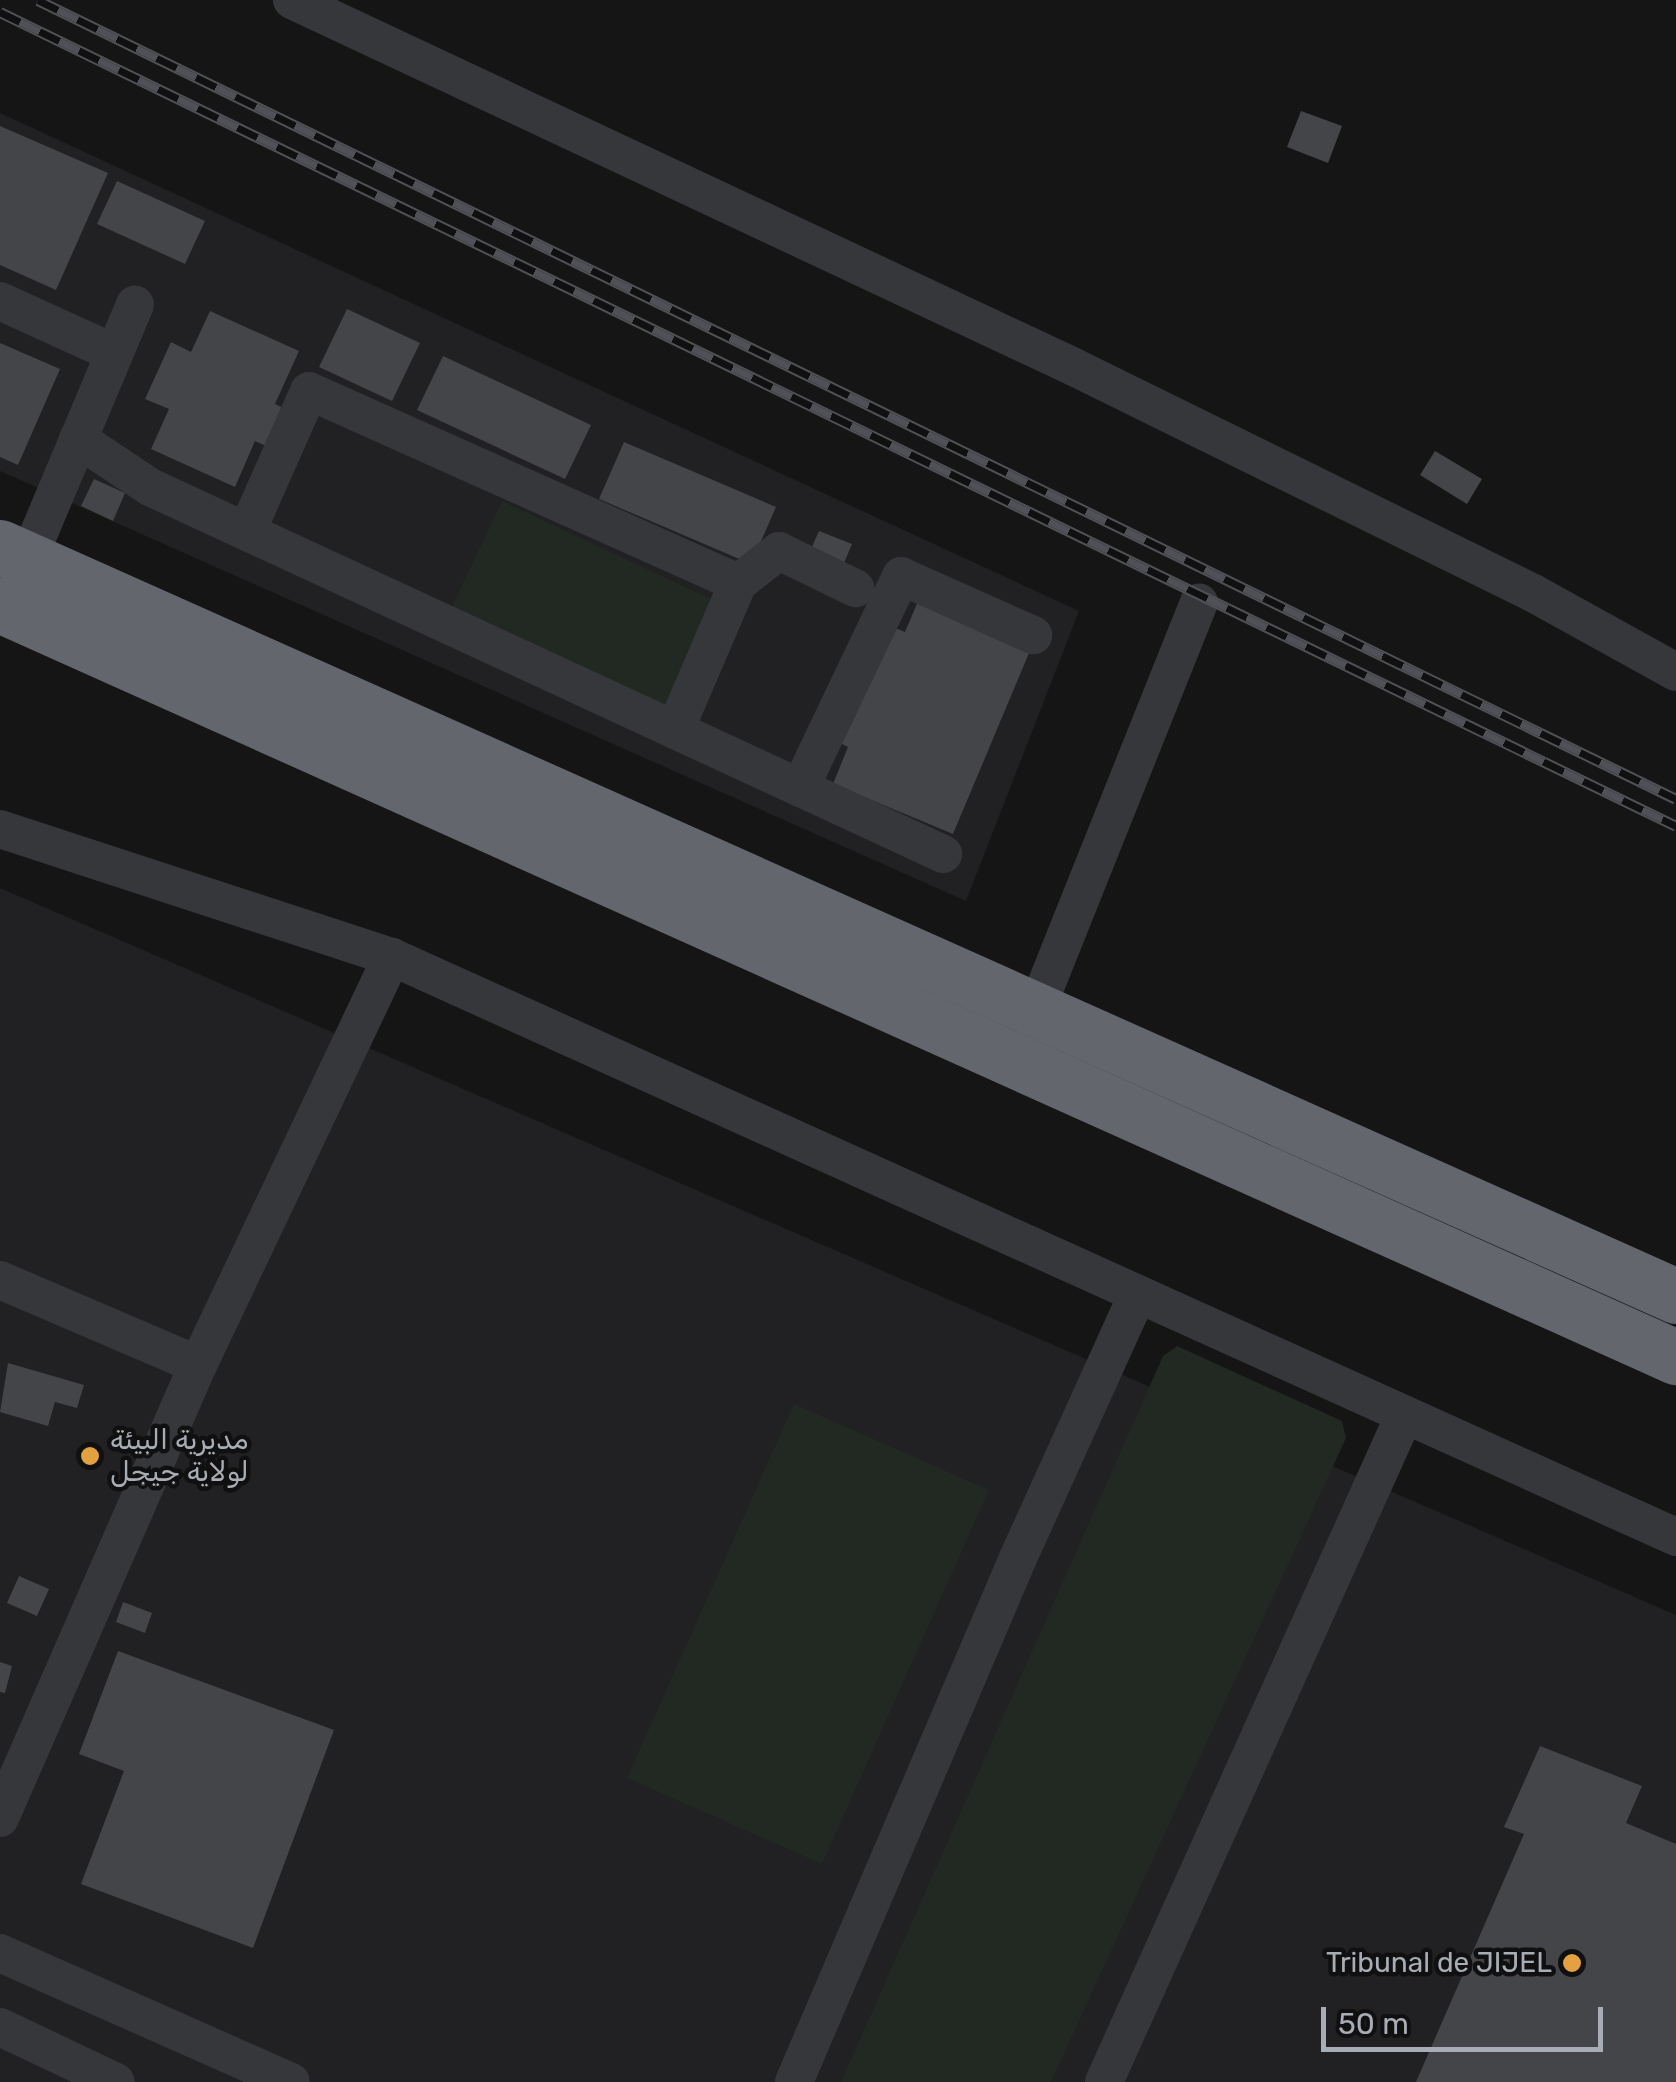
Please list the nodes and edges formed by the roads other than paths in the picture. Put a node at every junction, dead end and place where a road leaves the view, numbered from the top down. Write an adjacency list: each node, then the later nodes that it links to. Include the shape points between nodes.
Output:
1 (292, 0): 13 (street, via 1074,368 1534,593)
2 (0, 301): 4 (street)
3 (135, 305): 4 (street)
4 (114, 353): 5 (street)
5 (78, 439): 6 (street, via 150,488); 7 (street)
6 (247, 530): 8 (street, via 308,391); 14 (street)
7 (14, 553): 19 (highway)
8 (738, 583): 9 (street, via 780,550); 14 (street)
9 (855, 588)
10 (1199, 602): 19 (street)
11 (0, 606): 23 (highway)
12 (1033, 635): 15 (street, via 901,576)
13 (1676, 672)
14 (675, 730): 15 (street)
15 (800, 788): 17 (street)
16 (0, 830): 18 (street)
17 (943, 854)
18 (392, 957): 21 (street); 24 (street)
19 (1036, 1010): 22 (highway)
20 (0, 1280): 24 (street)
21 (1137, 1296): 25 (street); 32 (street)
22 (1676, 1296)
23 (1676, 1358)
24 (198, 1365): 27 (street)
25 (1404, 1416): 26 (street); 33 (street)
26 (1676, 1536)
27 (0, 1818)
28 (0, 1953): 31 (street)
29 (0, 2027): 30 (street)
30 (116, 2082)
31 (290, 2082)
32 (794, 2082)
33 (1104, 2082)

